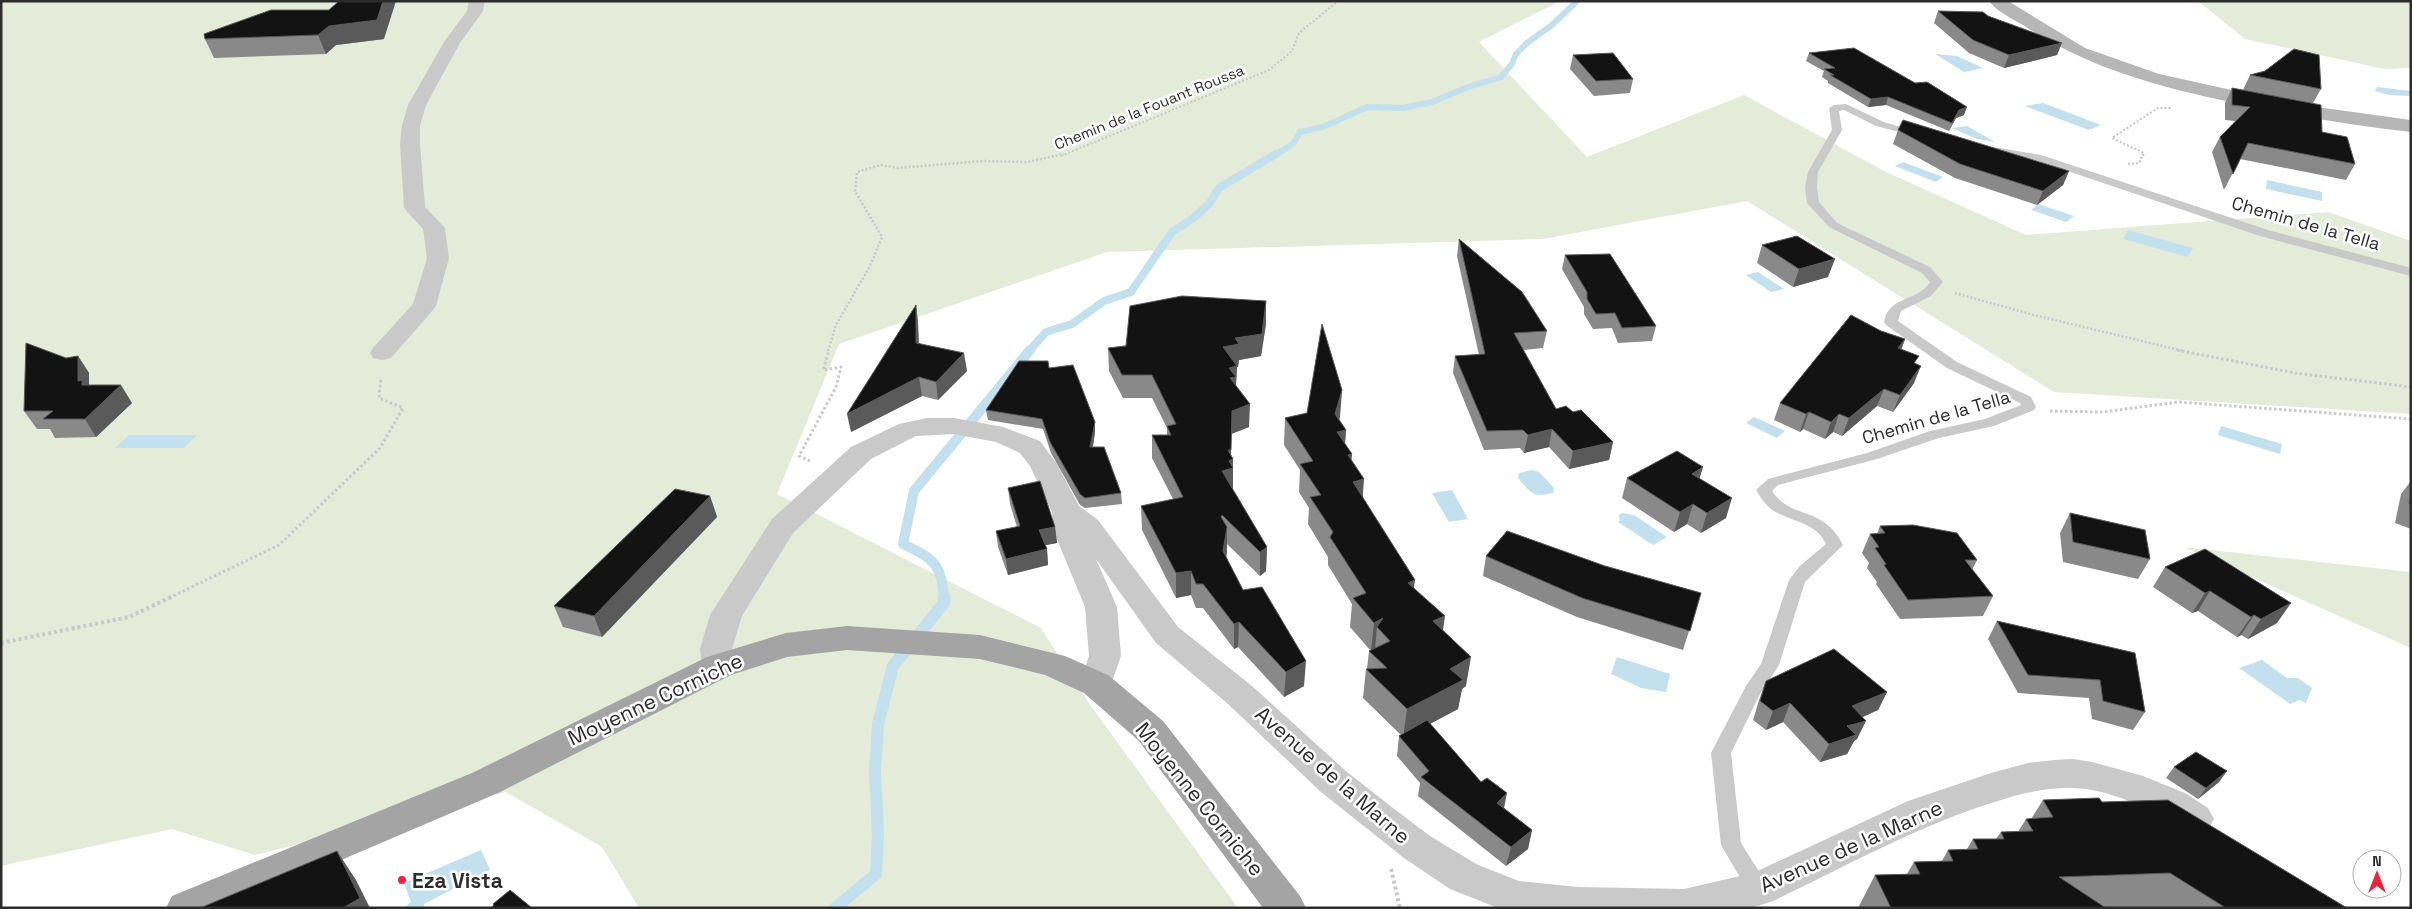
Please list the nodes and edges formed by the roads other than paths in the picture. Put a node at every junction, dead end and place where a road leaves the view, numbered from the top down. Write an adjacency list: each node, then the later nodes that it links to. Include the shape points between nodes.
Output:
1 (477, 1): 7 (street, via 475,11 452,42 417,105 411,126 415,208 434,228 438,258 424,306)
2 (1997, 1): 3 (main road, via 2091,57 2177,85 2298,110)
3 (2411, 126)
4 (1936, 138): 12 (lane, Chemin de la Tella, via 1880,124 1855,110 1837,106 1833,110 1835,134 1813,172 1813,204 1833,225 1926,270 1937,282 1930,292 1895,308 1891,322 1952,365 2026,400 2029,407 1989,423 1935,434 1872,456 1773,482 1764,490 1774,505 1826,529 1835,545 1798,580 1770,665 1721,752 1731,845)
5 (1980, 148): 6 (lane, Chemin de la Tella, via 2037,157 2264,232)
6 (2411, 272)
7 (382, 353)
8 (1067, 512): 9 (street, Avenue de la Marne, via 1043,464 1030,447 1003,435 954,426 908,430 861,453 782,526 726,615 716,649); 10 (street, via 1069,532 1100,607 1105,656); 12 (street, Avenue de la Marne, via 1088,527 1166,635 1240,695 1372,813 1464,877 1518,898 1578,904 1684,906)
9 (719, 666): 10 (main road, Moyenne Corniche, via 786,645 847,638 980,647 1053,665); 13 (main road, Moyenne Corniche, via 485,784)
10 (1096, 684): 14 (main road, Moyenne Corniche, via 1151,731)
11 (2222, 836): 12 (street, Avenue de la Marne, via 2172,804 2130,786 2092,776 2054,774 2028,778 1920,812)
12 (1759, 890)
13 (186, 908)
14 (1286, 908)

